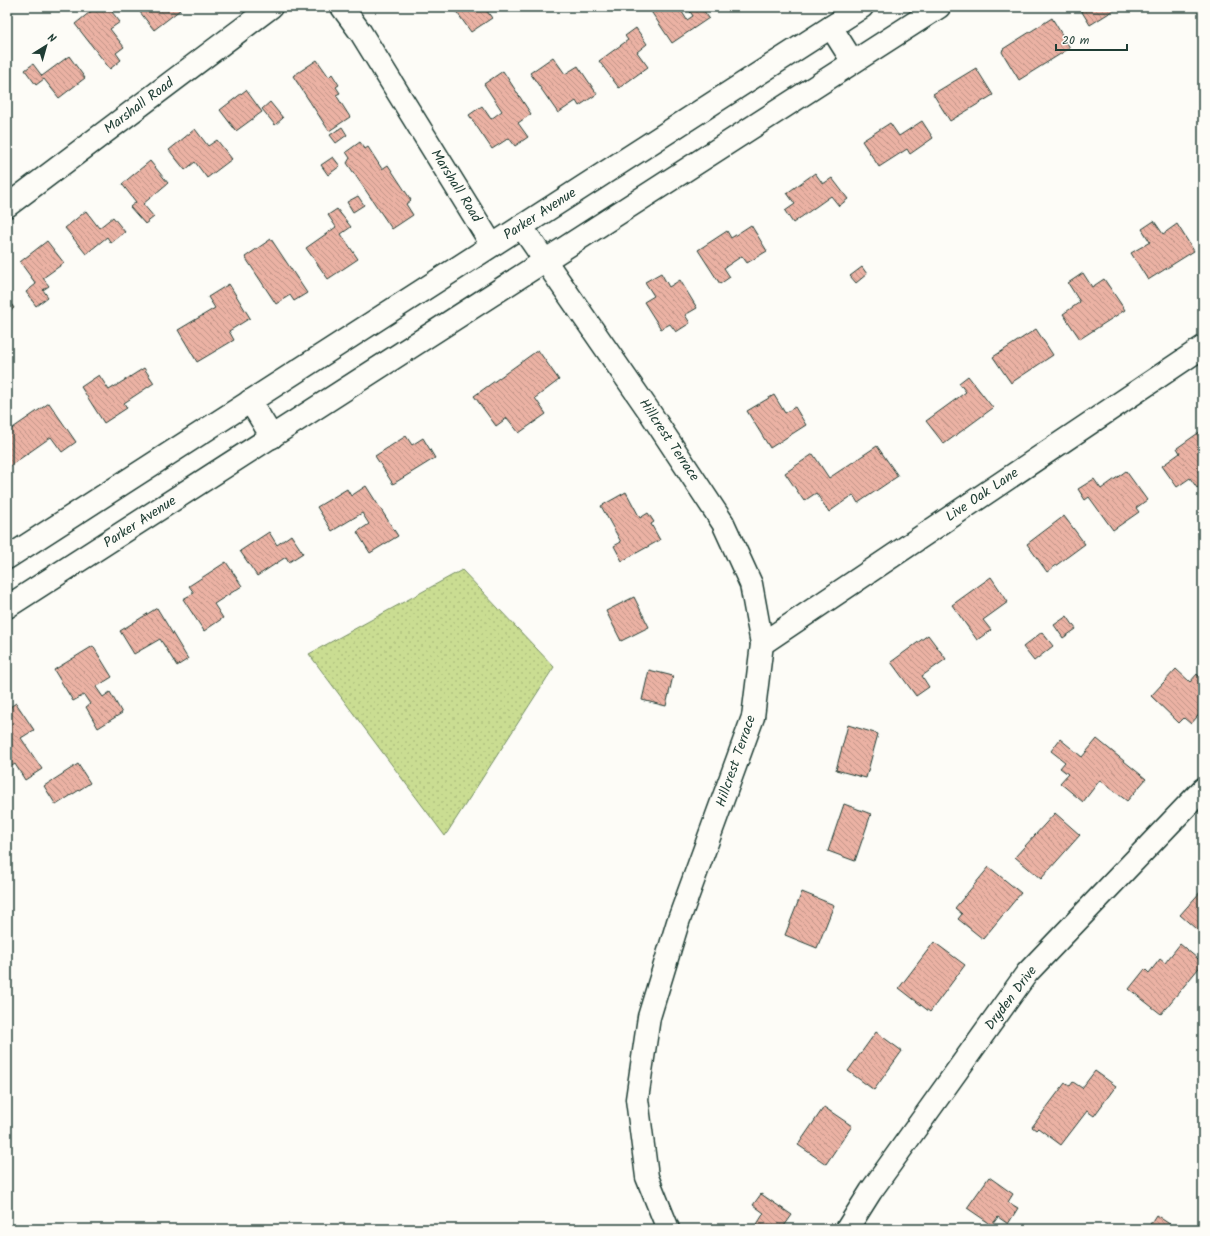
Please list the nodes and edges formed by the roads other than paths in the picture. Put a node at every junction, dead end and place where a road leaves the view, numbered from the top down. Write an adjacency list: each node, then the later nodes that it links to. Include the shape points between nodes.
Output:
1 (271, 7): 7 (street, Marshall Road)
2 (342, 7): 9 (street, Marshall Road, via 361,33)
3 (862, 7): 5 (street, Parker Avenue)
4 (939, 7): 6 (street, Parker Avenue)
5 (831, 27): 6 (street); 8 (street, Parker Avenue)
6 (854, 62): 10 (street, Parker Avenue)
7 (7, 206)
8 (521, 226): 9 (street, Parker Avenue); 10 (street, Hillcrest Terrace)
9 (492, 245): 12 (street, Parker Avenue)
10 (545, 261): 13 (street, Parker Avenue); 16 (street, Hillcrest Terrace, via 723,522 751,584)
11 (1203, 347): 16 (street, Live Oak Lane)
12 (250, 401): 13 (street); 14 (street, Parker Avenue)
13 (272, 436): 15 (street, Parker Avenue)
14 (7, 558)
15 (7, 607)
16 (762, 644): 18 (street, Hillcrest Terrace, via 753,717 678,922 649,1017 637,1099 647,1177)
17 (1203, 789): 19 (street, Dryden Drive, via 1027,973)
18 (668, 1229)
19 (847, 1229)

